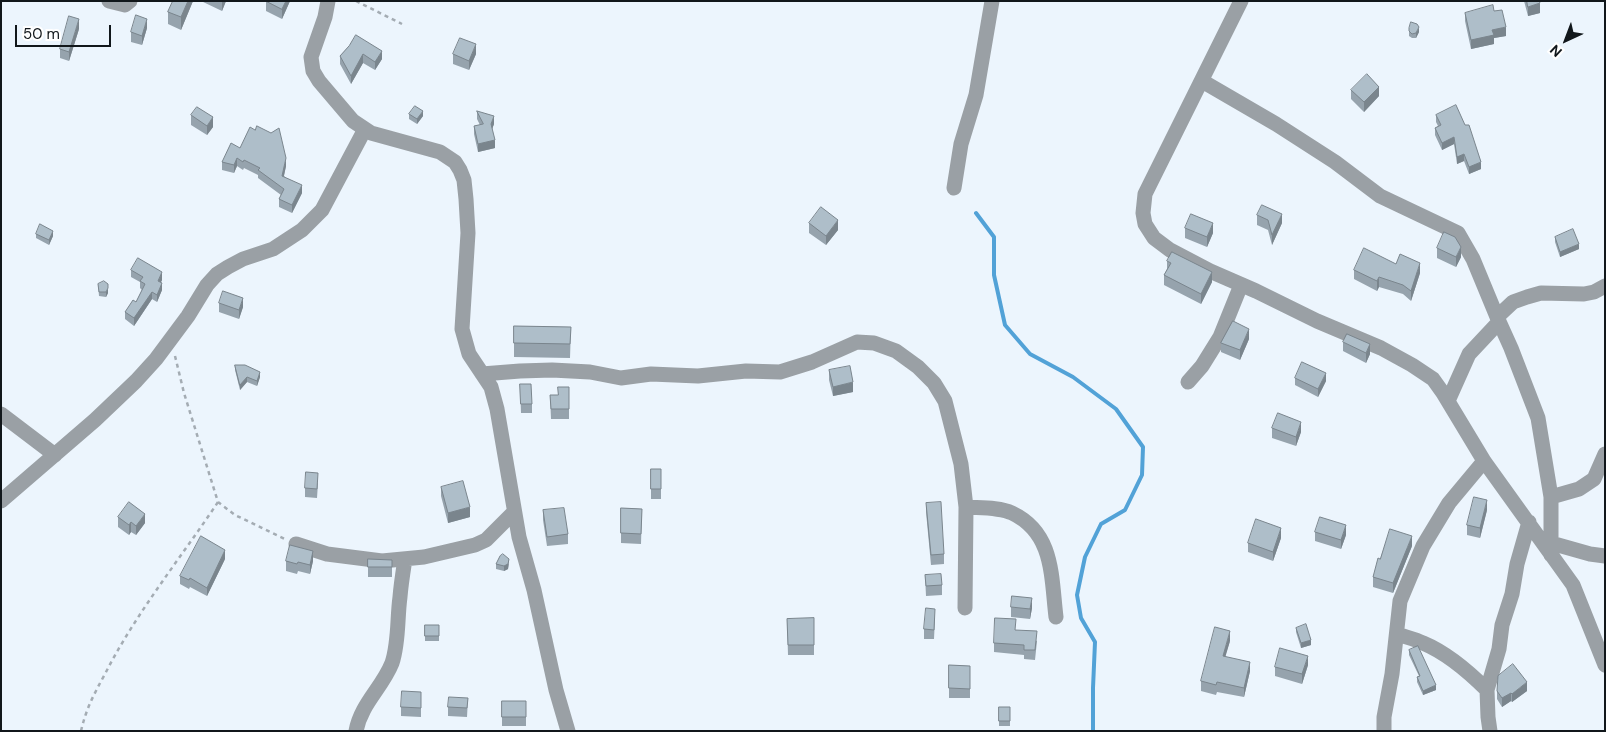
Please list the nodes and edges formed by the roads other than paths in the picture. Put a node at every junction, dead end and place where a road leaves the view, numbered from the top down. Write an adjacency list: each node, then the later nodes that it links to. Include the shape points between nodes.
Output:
1 (109, 1): 2 (street, via 125,5)
2 (130, 1)
3 (328, 1): 7 (street, via 311,57 314,71 353,121)
4 (992, 1): 8 (street, via 976,95 961,144)
5 (1242, 1): 6 (street)
6 (1202, 81): 9 (street, via 1145,194 1145,224 1154,238 1170,250); 11 (street, via 1335,162 1380,196 1458,233 1473,259)
7 (366, 129): 12 (street, via 440,152 455,162 460,170 464,180 468,233 462,329 466,346); 17 (street, via 322,210 302,230 273,249 243,259 217,274 156,359)
8 (954, 188)
9 (1241, 284): 13 (street, via 1220,337); 14 (street, via 1382,348 1433,379)
10 (1605, 286): 11 (street, via 1584,294 1541,293 1527,297 1513,302)
11 (1498, 320): 14 (street, via 1469,354); 19 (street, via 1538,418)
12 (482, 374): 21 (street, via 552,370 620,378 651,374 698,376 746,371 780,372 857,342 874,343 896,351 918,367 934,382 945,401 961,464); 22 (street, via 491,387 497,409)
13 (1188, 382)
14 (1448, 401): 18 (street)
15 (1, 414): 17 (street)
16 (1605, 454): 19 (street, via 1594,478 1579,489)
17 (55, 455): 20 (street)
18 (1484, 461): 23 (street); 30 (street, via 1449,503 1422,546 1400,601)
19 (1551, 497): 25 (street)
20 (1, 501)
21 (966, 507): 28 (street); 29 (street, via 1011,512 1035,530 1049,559)
22 (514, 512): 27 (street, via 486,540); 34 (street)
23 (1529, 522): 25 (street); 32 (street)
24 (296, 544): 27 (street, via 327,554 382,562)
25 (1551, 549): 26 (street); 31 (street, via 1573,586)
26 (1605, 556)
27 (405, 559): 33 (street, via 398,634 392,661 383,683 358,717)
28 (965, 608)
29 (1056, 617)
30 (1397, 634): 32 (street, via 1443,654 1471,674); 35 (street)
31 (1605, 664)
32 (1486, 690): 36 (street)
33 (356, 731)
34 (568, 731)
35 (1384, 731)
36 (1490, 731)

